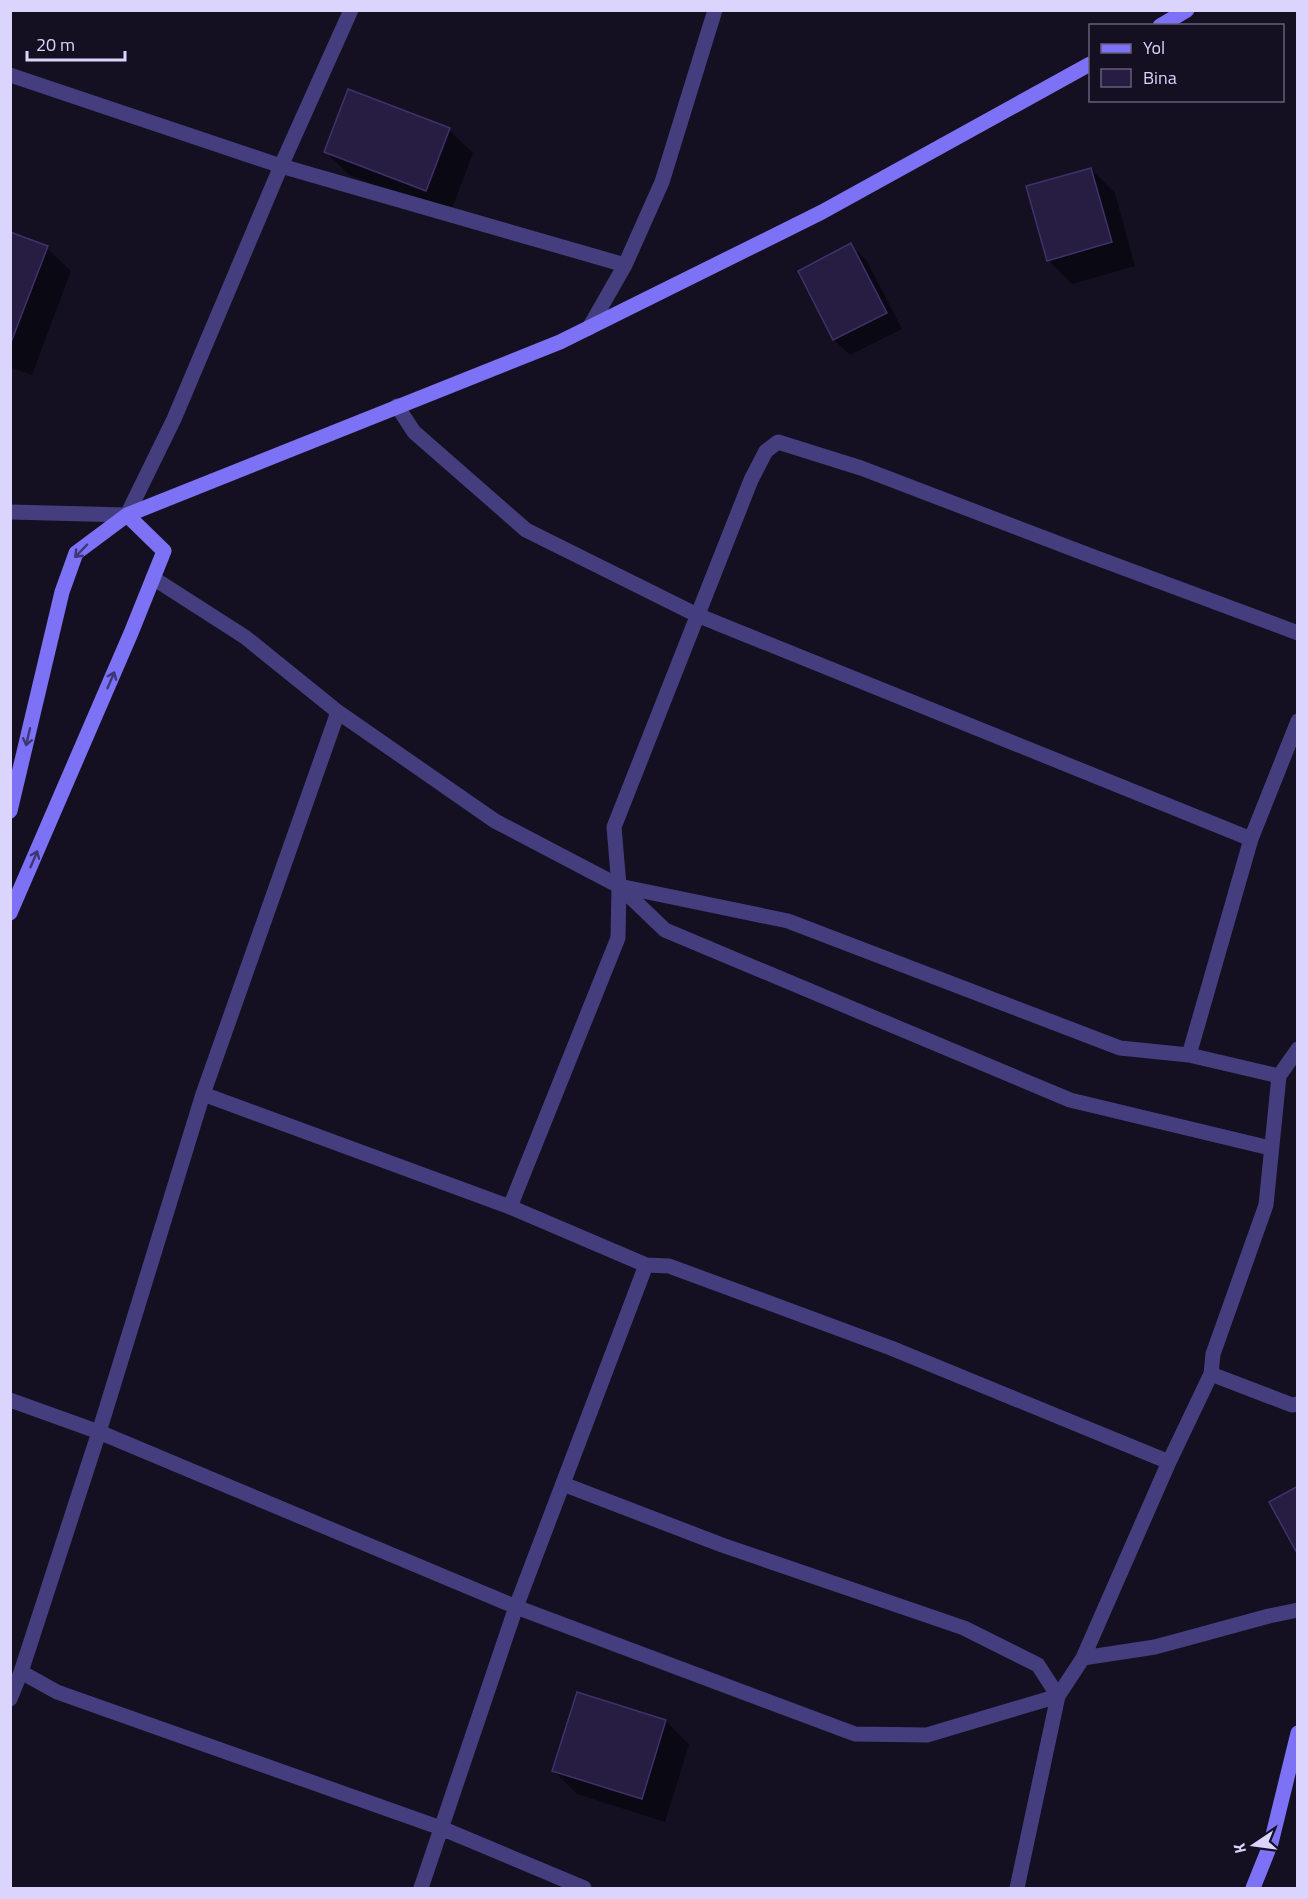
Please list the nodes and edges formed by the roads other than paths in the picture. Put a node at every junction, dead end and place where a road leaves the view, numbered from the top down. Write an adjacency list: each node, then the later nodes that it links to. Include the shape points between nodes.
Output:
1 (351, 10): 7 (street)
2 (715, 10): 8 (street, via 662,182)
3 (1187, 10): 4 (street)
4 (1163, 24)
5 (1089, 65): 9 (street, via 822,212)
6 (10, 75): 7 (street)
7 (282, 166): 8 (street); 12 (street, via 174,419)
8 (625, 265): 9 (street)
9 (589, 327): 10 (street)
10 (397, 406): 12 (street); 14 (street, via 414,432 526,530)
11 (10, 512): 12 (street)
12 (127, 515): 13 (street, via 164,550); 18 (street, one-way to 18, via 76,553 62,592)
13 (153, 578): 16 (street, via 245,637); 21 (street, one-way to 13)
14 (697, 615): 15 (street, via 751,480 766,452 778,442 861,468); 19 (street); 20 (street, via 614,827)
15 (1298, 633)
16 (338, 712): 20 (street, via 495,821); 25 (street)
17 (1298, 721): 19 (street)
18 (10, 811)
19 (1251, 839): 23 (street)
20 (619, 886): 23 (street, via 788,921 1120,1048); 26 (street, via 664,930 1070,1100); 27 (street, via 618,938)
21 (10, 913)
22 (1298, 1049): 24 (street)
23 (1189, 1054): 24 (street)
24 (1279, 1076): 26 (street)
25 (203, 1094): 27 (street); 32 (street)
26 (1270, 1148): 29 (street, via 1266,1205 1213,1354)
27 (510, 1207): 28 (street)
28 (646, 1265): 33 (street, via 669,1266 891,1348); 34 (street)
29 (1211, 1374): 31 (street); 33 (street)
30 (10, 1400): 32 (street)
31 (1298, 1404)
32 (99, 1432): 35 (street); 38 (street)
33 (1169, 1462): 37 (street)
34 (563, 1484): 35 (street); 39 (street, via 722,1545 964,1628 1038,1665)
35 (516, 1606): 39 (street, via 855,1734 927,1736); 42 (street)
36 (1298, 1610): 37 (street, via 1155,1647)
37 (1083, 1658): 39 (street)
38 (21, 1671): 40 (street); 42 (street, via 57,1692)
39 (1058, 1696): 45 (street)
40 (10, 1699)
41 (1298, 1733): 46 (street, via 1271,1843)
42 (441, 1828): 43 (street); 44 (street)
43 (422, 1888)
44 (584, 1888)
45 (1017, 1888)
46 (1253, 1888)

